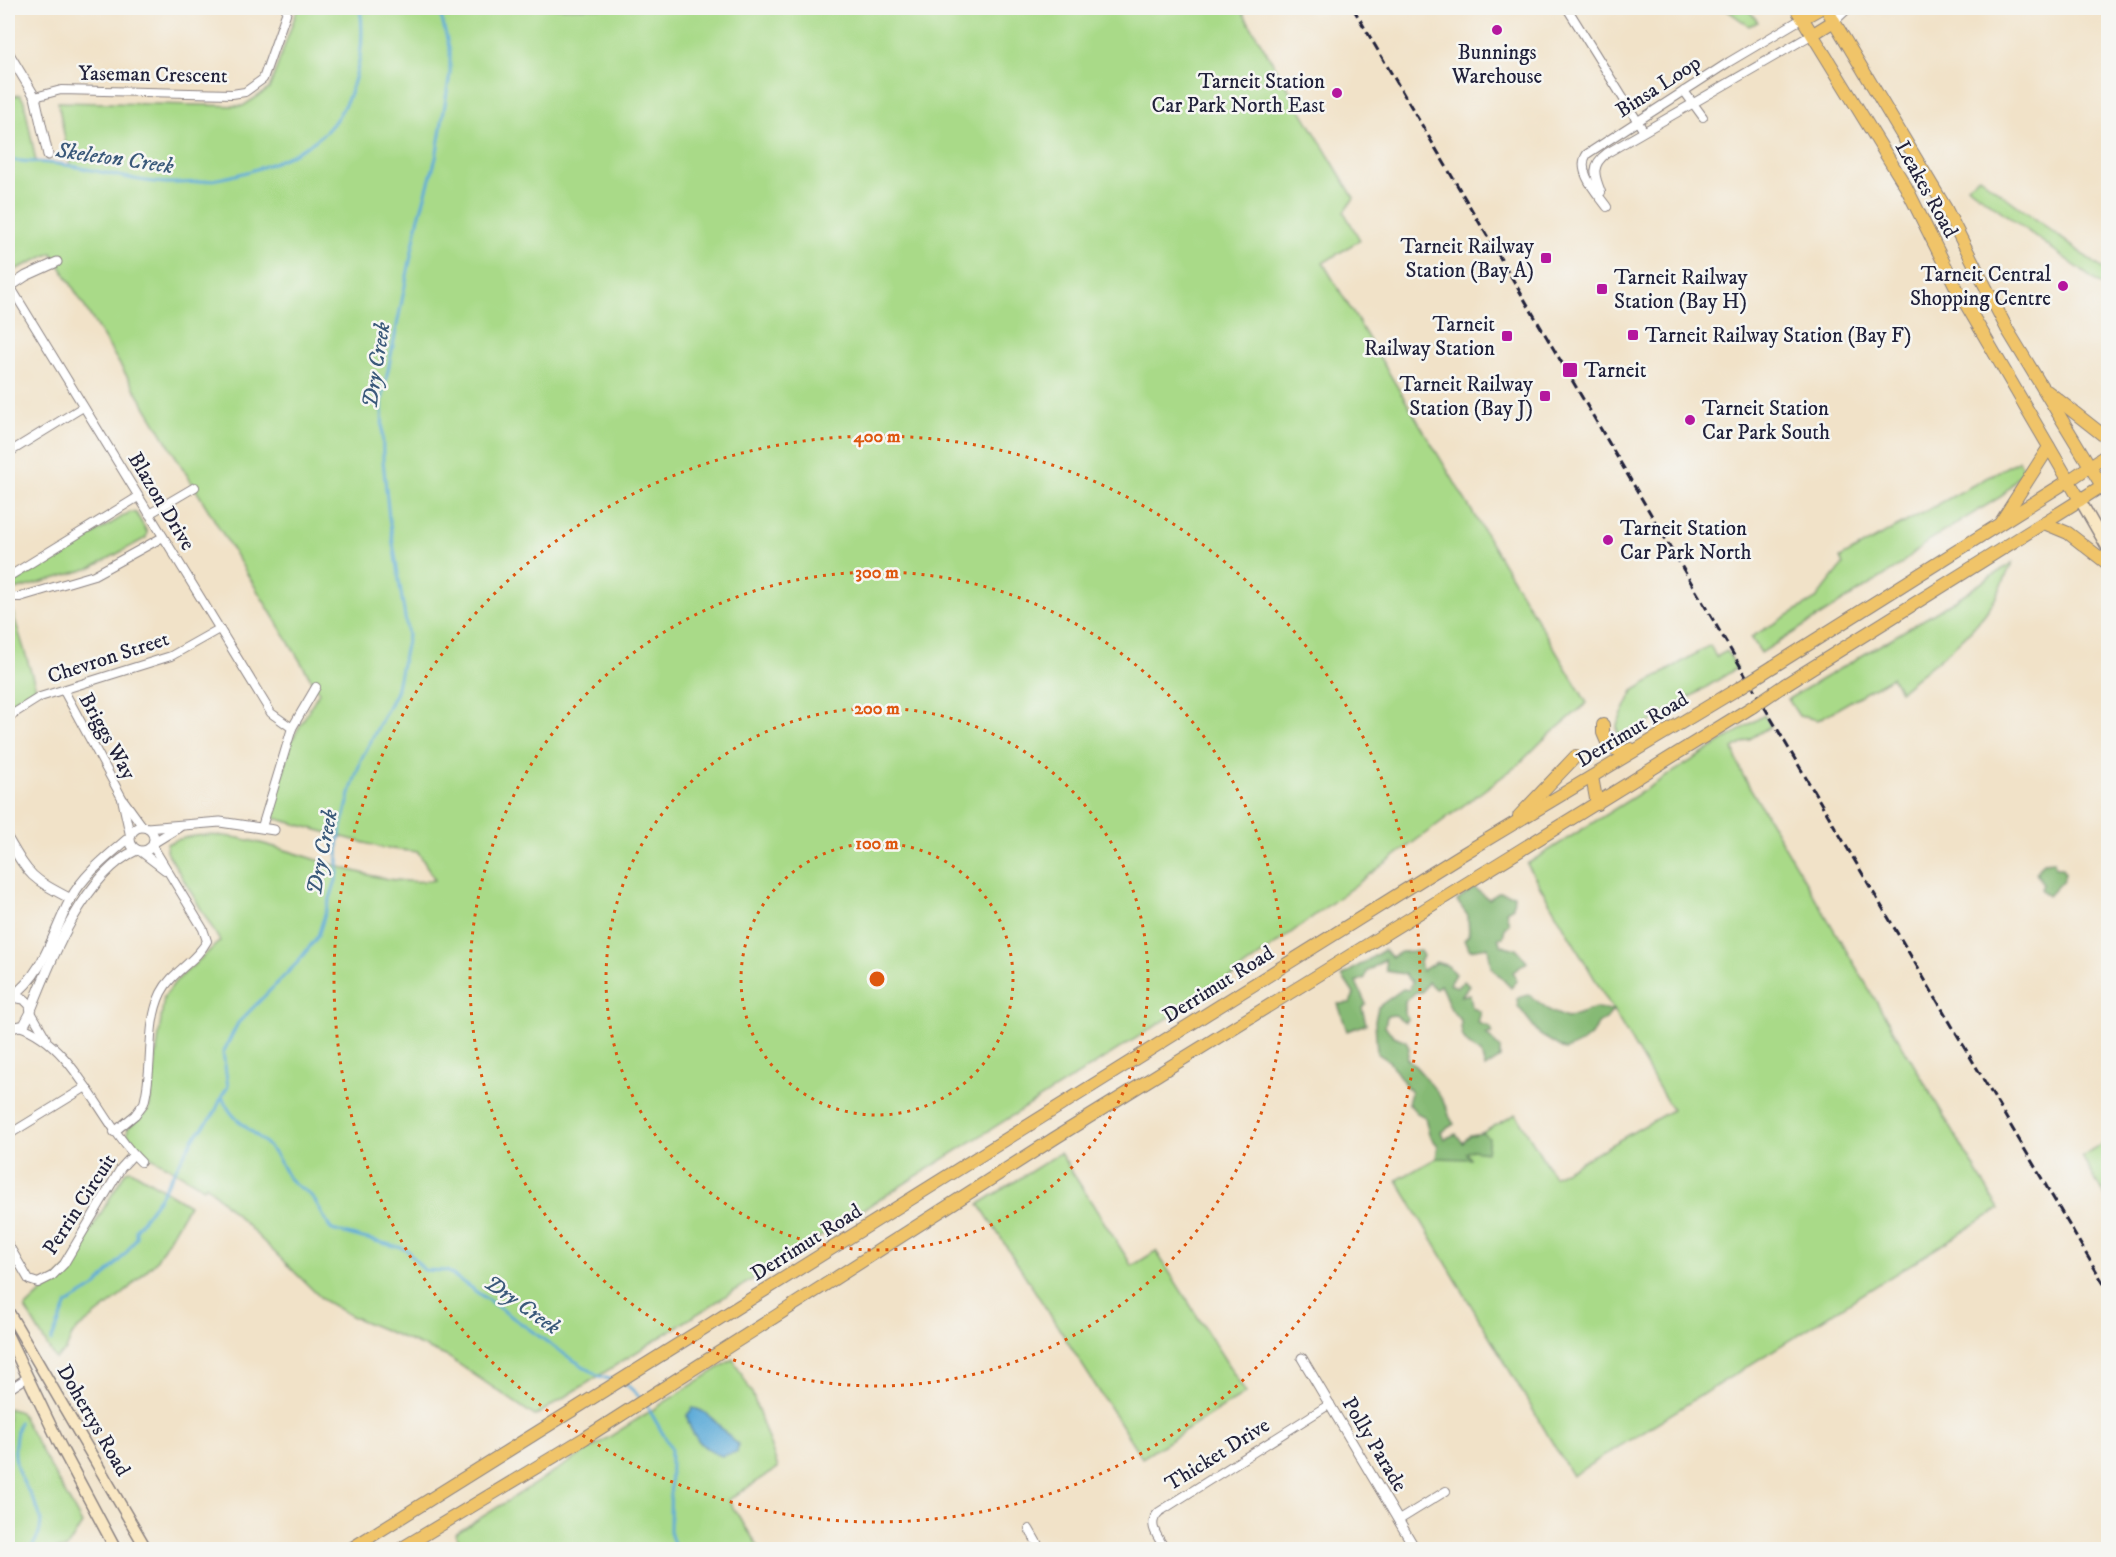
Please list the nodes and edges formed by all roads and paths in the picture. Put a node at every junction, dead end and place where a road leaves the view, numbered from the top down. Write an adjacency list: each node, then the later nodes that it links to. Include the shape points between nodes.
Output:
1 (288, 8): 11 (street, Yaseman Crescent, via 263,79 245,92 61,90)
2 (1567, 8): 14 (street)
3 (1821, 8): 6 (main road)
4 (1826, 8): 7 (main road, Leakes Road)
5 (1848, 8): 7 (street)
6 (1800, 13): 8 (main road, Leakes Road); 10 (street, Binsa Loop)
7 (1834, 21): 8 (main road); 19 (main road, Leakes Road, via 1945,207)
8 (1813, 34): 12 (street); 22 (main road, Leakes Road, via 1906,187 1957,289)
9 (8, 52): 11 (street)
10 (1684, 91): 12 (street); 14 (street, Binsa Loop)
11 (35, 97): 16 (street)
12 (1695, 104): 13 (street); 15 (street)
13 (1703, 117)
14 (1637, 120): 15 (street); 15 (street, Binsa Loop, via 1594,148 1583,160 1585,172 1607,207 1595,177 1596,164)
15 (1643, 130)
16 (48, 155)
17 (57, 262): 18 (street)
18 (8, 287): 20 (street, Blazon Drive)
19 (2039, 384): 21 (main road); 25 (main road, Leakes Road)
20 (83, 407): 23 (street); 29 (street, Blazon Drive)
21 (2109, 439)
22 (2049, 447): 26 (main road, Leakes Road); 34 (main road)
23 (8, 453)
24 (2109, 454): 25 (main road, Derrimut Road)
25 (2090, 466): 26 (main road, Derrimut Road); 27 (main road, Leakes Road)
26 (2068, 481): 31 (main road, Leakes Road); 34 (main road, Derrimut Road)
27 (2105, 484): 30 (main road, Leakes Road); 31 (main road, Derrimut Road)
28 (195, 487): 32 (street)
29 (138, 497): 32 (street, Blazon Drive); 38 (street)
30 (2109, 497)
31 (2080, 500): 33 (main road, Derrimut Road); 36 (main road, Leakes Road)
32 (149, 514): 35 (street, Blazon Drive)
33 (2044, 523): 37 (main road, via 2068,533); 51 (main road, Derrimut Road, bridge)
34 (1999, 525): 46 (main road, Derrimut Road, bridge)
35 (163, 537): 39 (street, via 100,572 20,597); 40 (street, Blazon Drive)
36 (2109, 549)
37 (2109, 564)
38 (8, 577)
39 (8, 593)
40 (219, 629): 42 (street, Chevron Street, via 171,656); 45 (street, Blazon Drive, via 271,713)
41 (316, 687): 45 (street)
42 (64, 691): 43 (street, Chevron Street, via 40,697); 50 (street, Briggs Way)
43 (8, 717)
44 (1603, 724): 46 (main road, via 1603,733 1613,750 1624,752)
45 (292, 728): 55 (street)
46 (1641, 746): 48 (main road, Derrimut Road)
47 (1576, 756): 52 (main road)
48 (1592, 777): 49 (main road, Derrimut Road); 51 (main road)
49 (1580, 784): 51 (main road); 52 (main road, Derrimut Road)
50 (122, 798): 54 (street, Briggs Way); 57 (street, Briggs Way)
51 (1597, 804): 86 (main road, Derrimut Road, via 1095,1113 601,1428)
52 (1512, 824): 85 (main road, Derrimut Road)
53 (181, 826): 54 (street); 55 (street, via 220,822); 59 (street)
54 (145, 827): 57 (street, via 135,828); 59 (street, via 153,836)
55 (262, 827): 56 (street)
56 (274, 830)
57 (130, 836): 60 (street, via 131,845); 62 (street, via 100,862)
58 (8, 838): 62 (street, via 33,878)
59 (153, 844): 60 (street, via 147,850); 61 (street)
60 (139, 850): 61 (street); 64 (street, via 108,870 90,891)
61 (166, 870): 69 (street, via 207,941 169,980 160,996 144,1103)
62 (71, 899): 63 (street, via 33,978)
63 (9, 998): 64 (street, via 24,999)
64 (31, 1011): 65 (street, via 28,1022); 67 (street)
65 (14, 1026): 66 (street); 67 (street, via 35,1032)
66 (8, 1033)
67 (48, 1042): 68 (street)
68 (86, 1087): 69 (street); 70 (street)
69 (114, 1132): 71 (street)
70 (8, 1135)
71 (133, 1155): 72 (street); 73 (street, Perrin Circuit, via 121,1168 64,1264 52,1276 38,1283 29,1280)
72 (141, 1162)
73 (8, 1244)
74 (8, 1311): 84 (main road, Dohertys Road)
75 (8, 1336): 77 (main road, Dohertys Road)
76 (1302, 1358): 79 (street, Polly Parade)
77 (28, 1377): 78 (street); 83 (main road, Dohertys Road)
78 (8, 1390)
79 (1330, 1404): 81 (street, Polly Parade); 88 (street, Thicket Drive, via 1159,1512 1153,1526)
80 (1446, 1491): 81 (street)
81 (1399, 1520): 89 (street, Polly Parade)
82 (1029, 1529): 87 (street)
83 (116, 1550)
84 (147, 1550)
85 (349, 1550)
86 (399, 1550)
87 (1041, 1550)
88 (1166, 1550)
89 (1416, 1550)

